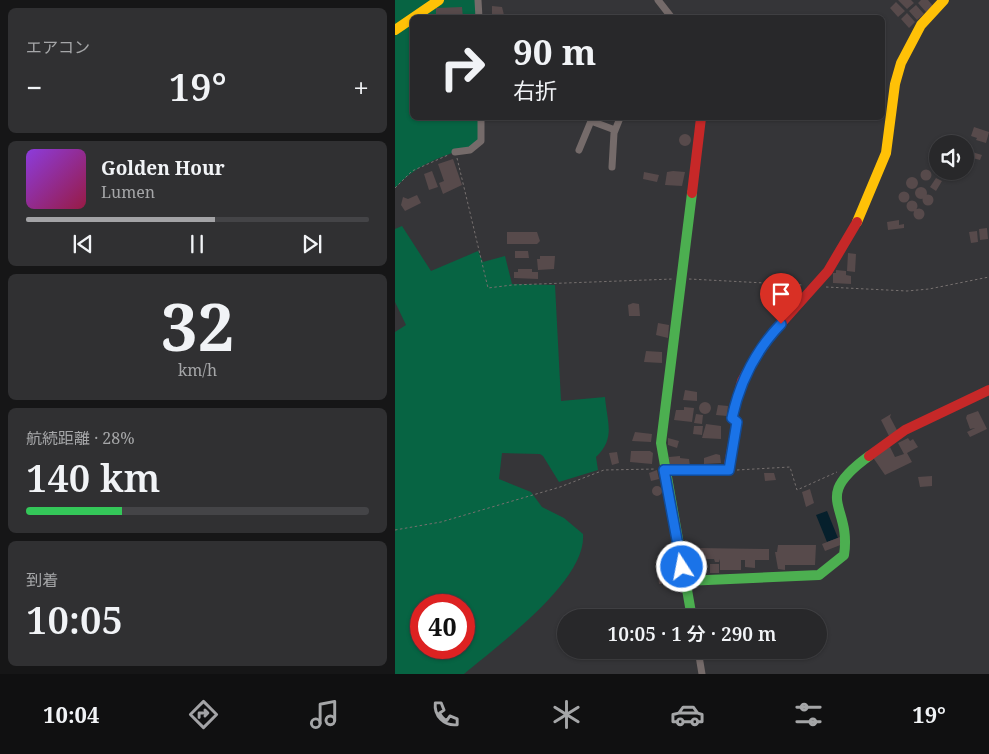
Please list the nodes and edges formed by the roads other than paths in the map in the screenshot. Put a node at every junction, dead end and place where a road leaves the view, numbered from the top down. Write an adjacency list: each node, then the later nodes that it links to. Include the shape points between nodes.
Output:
1 (439, 0): 5 (street)
2 (478, 0): 6 (street)
3 (658, 0): 7 (street)
4 (943, 0): 18 (street, via 921,25 901,63 881,167 843,248 816,286 769,337 746,374 732,418 737,422 729,470)
5 (417, 15)
6 (479, 15)
7 (670, 15)
8 (410, 20): 9 (street)
9 (395, 30)
10 (481, 120): 15 (street, via 481,141 470,150)
11 (620, 120): 13 (street)
12 (701, 120): 18 (street, via 663,420)
13 (615, 130): 14 (street, via 591,121); 16 (street)
14 (579, 150)
15 (455, 152)
16 (612, 167)
17 (989, 390): 19 (street, via 905,430 842,480 836,503 847,537 843,555 819,575)
18 (664, 470): 19 (street)
19 (685, 581): 20 (street)
20 (690, 609)
21 (700, 659): 22 (street)
22 (702, 674)

